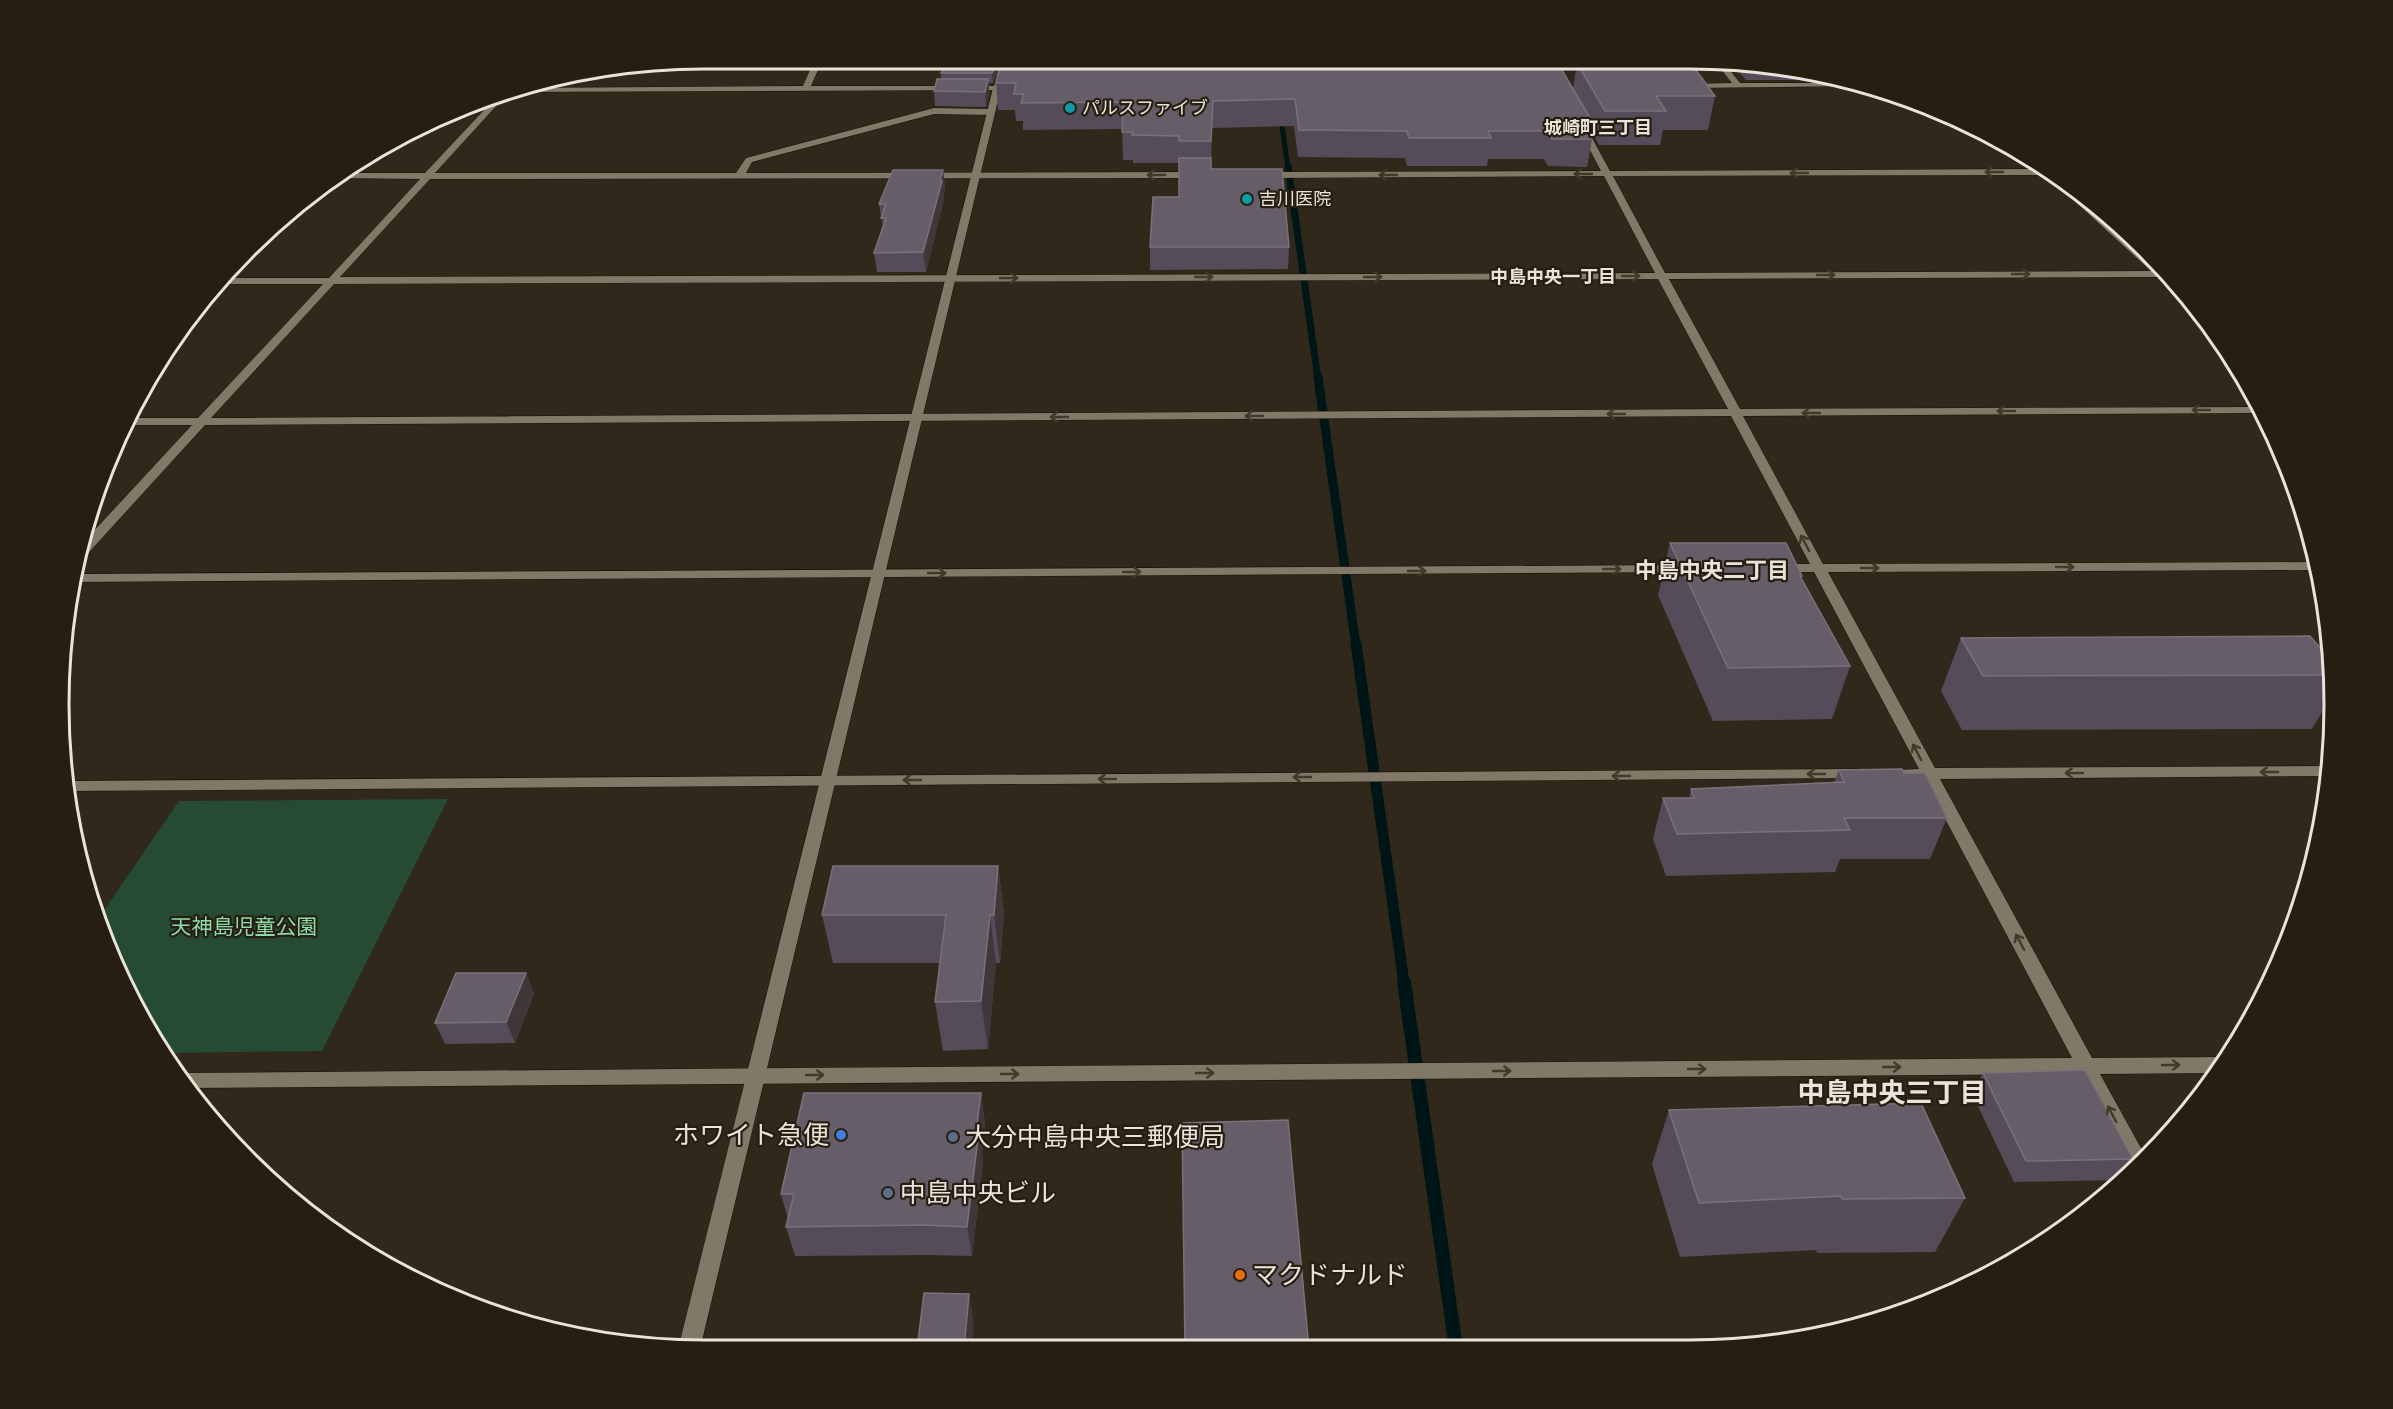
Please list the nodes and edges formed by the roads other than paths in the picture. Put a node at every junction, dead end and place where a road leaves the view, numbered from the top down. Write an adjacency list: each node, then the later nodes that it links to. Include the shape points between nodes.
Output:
1 (814, 69): 9 (street)
2 (1006, 69): 7 (street)
3 (1725, 70): 6 (street)
4 (1829, 85): 6 (street)
5 (1678, 86): 6 (street)
6 (1737, 86)
7 (997, 88): 8 (street); 9 (street); 12 (street)
8 (1020, 88)
9 (806, 89): 10 (street)
10 (545, 90)
11 (494, 105): 19 (street)
12 (991, 111): 20 (street, via 934,111 749,160); 21 (street)
13 (1576, 115): 15 (street)
14 (2036, 172): 15 (street, one-way to 15)
15 (1607, 174): 17 (street, one-way to 17); 23 (street)
16 (1208, 175): 21 (street, one-way to 21)
17 (1255, 175)
18 (351, 176): 19 (street)
19 (428, 176): 20 (street); 26 (street)
20 (739, 176): 21 (street)
21 (976, 176): 24 (street)
22 (2156, 274): 23 (street, one-way to 22)
23 (1662, 276): 24 (street, one-way to 23); 28 (street)
24 (951, 278): 26 (street); 29 (street)
25 (231, 281): 26 (street)
26 (332, 281): 31 (street)
27 (2251, 410): 28 (street, one-way to 28)
28 (1736, 413): 29 (street, one-way to 29); 35 (street, one-way to 28)
29 (916, 418): 31 (street); 37 (street)
30 (136, 422): 31 (street)
31 (202, 422): 32 (street)
32 (90, 542)
33 (2308, 566): 35 (street, one-way to 33)
34 (1760, 568): 35 (street)
35 (1819, 568): 42 (street, one-way to 35)
36 (1701, 569): 37 (street, one-way to 36)
37 (879, 573): 38 (street); 43 (street)
38 (82, 578)
39 (2321, 771): 42 (street, one-way to 42)
40 (1869, 774): 43 (street, one-way to 43)
41 (1893, 774): 42 (street)
42 (1929, 774): 46 (street, one-way to 42)
43 (828, 781): 44 (street); 47 (street)
44 (74, 786)
45 (2212, 1065): 46 (street, one-way to 45)
46 (2086, 1066): 47 (street, one-way to 46); 49 (street, one-way to 46)
47 (756, 1076): 48 (street); 50 (street)
48 (192, 1080)
49 (2135, 1157)
50 (691, 1340)

